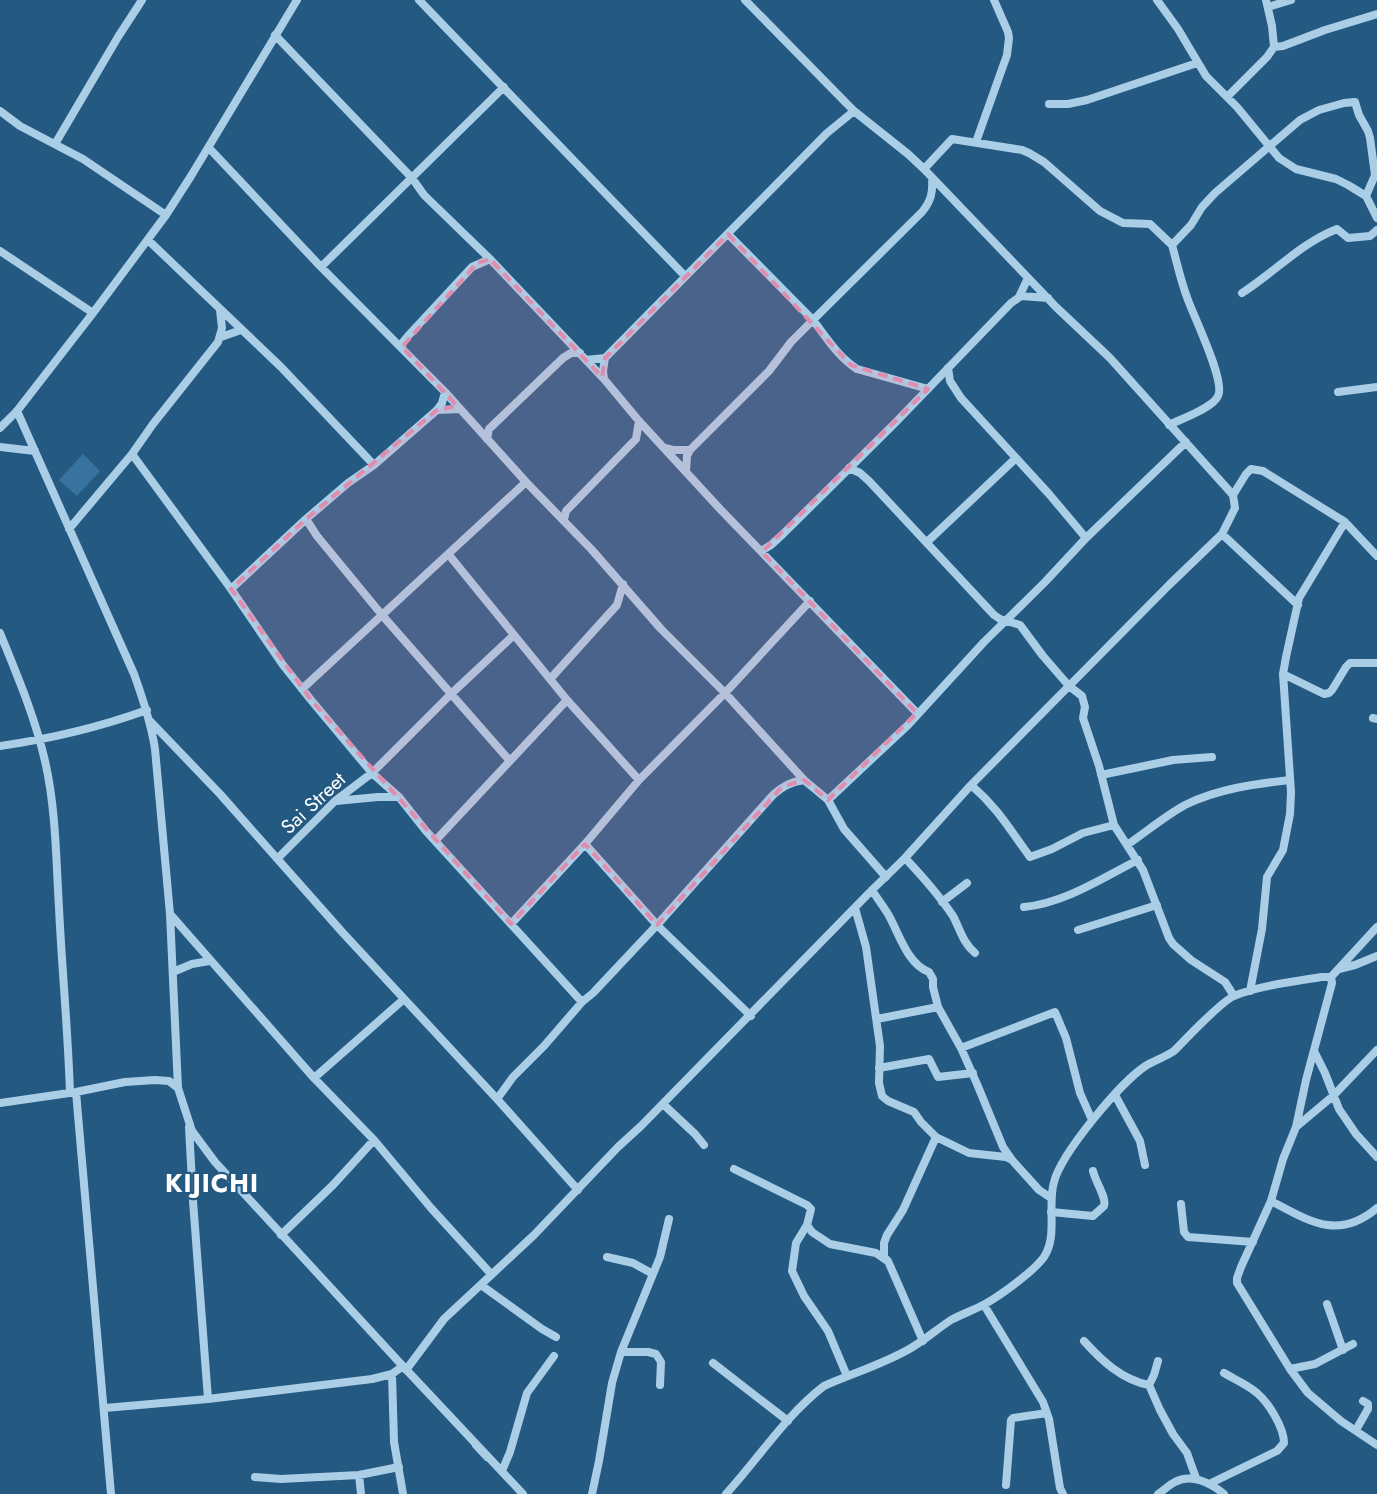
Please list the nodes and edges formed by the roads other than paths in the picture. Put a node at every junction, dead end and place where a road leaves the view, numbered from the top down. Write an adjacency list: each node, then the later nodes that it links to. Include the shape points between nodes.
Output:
1 (142, 0): 21 (street)
2 (297, 0): 10 (street)
3 (419, 0): 13 (street)
4 (745, 0): 17 (street)
5 (994, 0): 20 (street, via 1008,32 1007,55)
6 (1157, 0): 12 (street)
7 (1291, 0): 8 (street)
8 (1267, 3): 11 (street)
9 (1377, 14): 11 (street)
10 (276, 35): 23 (street); 25 (street)
11 (1274, 47): 14 (street)
12 (1197, 63): 14 (street); 15 (street, via 1087,100)
13 (504, 87): 25 (street); 38 (street)
14 (1227, 97): 22 (street)
15 (1049, 104)
16 (0, 111): 21 (street, via 20,126)
17 (854, 111): 24 (street); 32 (street, via 827,133)
18 (1377, 133): 19 (street)
19 (1370, 138): 22 (street, via 1355,102 1319,110 1300,120); 27 (street, via 1374,175)
20 (976, 142): 24 (street, via 952,139); 34 (street, via 1029,153 1100,210 1122,223 1150,224)
21 (55, 144): 29 (street)
22 (1270, 147): 27 (street, via 1288,165 1336,180); 34 (street, via 1202,207 1191,225)
23 (209, 148): 29 (street); 37 (street)
24 (924, 169): 26 (street)
25 (412, 178): 36 (street, via 424,195); 37 (street)
26 (932, 178): 39 (street); 45 (street, via 931,200 922,212)
27 (1366, 196): 28 (street)
28 (1375, 208): 30 (street)
29 (166, 215): 33 (street)
30 (1377, 218)
31 (1377, 230): 40 (street, via 1370,236 1348,238 1338,229 1329,232 1287,258)
32 (728, 234): 38 (street); 45 (street)
33 (148, 240): 43 (street); 44 (street)
34 (1172, 245): 62 (street, via 1220,390 1212,404)
35 (0, 251): 44 (street)
36 (490, 259): 48 (street, via 472,267 408,336); 49 (street)
37 (321, 267): 48 (street)
38 (685, 276): 50 (street)
39 (1028, 278): 41 (street); 42 (street)
40 (1242, 293)
41 (1019, 297): 42 (street); 52 (street)
42 (1048, 298): 62 (street, via 1110,358)
43 (220, 310): 46 (street); 47 (street)
44 (93, 313): 60 (street)
45 (813, 320): 55 (street, via 838,353 857,368); 70 (street, via 769,371)
46 (241, 330): 47 (street); 74 (street, via 281,367)
47 (221, 337): 72 (street)
48 (402, 348): 56 (street)
49 (580, 353): 51 (street); 66 (street, via 571,353 563,358 489,429)
50 (605, 358): 51 (street); 53 (street)
51 (586, 360): 53 (street)
52 (948, 368): 55 (street); 73 (street, via 954,389)
53 (604, 379): 61 (street)
54 (1377, 387): 57 (street)
55 (928, 389): 75 (street)
56 (445, 392): 58 (street); 59 (street)
57 (1338, 392)
58 (460, 409): 59 (street); 66 (street)
59 (437, 410): 74 (street)
60 (17, 411): 63 (street); 71 (street)
61 (639, 421): 64 (street); 65 (street)
62 (1169, 425): 67 (street)
63 (0, 428)
64 (654, 437): 65 (street); 69 (street)
65 (636, 438): 80 (street, via 566,511)
66 (487, 440): 77 (street)
67 (1186, 442): 78 (street); 84 (street)
68 (0, 447): 71 (street)
69 (665, 448): 70 (street); 76 (street)
70 (690, 450): 76 (street)
71 (35, 451): 82 (street)
72 (132, 454): 82 (street); 90 (street)
73 (1015, 459): 84 (street); 85 (street)
74 (374, 465): 79 (street)
75 (849, 468): 85 (street, via 869,481); 86 (street, via 783,534)
76 (686, 471): 86 (street)
77 (526, 482): 80 (street); 87 (street)
78 (1233, 495): 81 (street, via 1251,469 1263,471); 83 (street, via 1235,508)
79 (306, 519): 90 (street); 93 (street)
80 (564, 520): 89 (street)
81 (1345, 522): 88 (street); 92 (street, via 1306,585)
82 (69, 529): 105 (street)
83 (1222, 534): 92 (street); 100 (street)
84 (1086, 538): 94 (street)
85 (927, 542): 94 (street, via 994,615)
86 (761, 551): 91 (street)
87 (448, 555): 93 (street); 96 (street)
88 (1377, 556)
89 (623, 584): 99 (street, via 617,605); 102 (street, via 661,630)
90 (230, 589): 101 (street)
91 (810, 601): 102 (street); 106 (street)
92 (1298, 605): 98 (street)
93 (382, 615): 101 (street); 103 (street)
94 (1007, 620): 100 (street, via 1023,628); 106 (street)
95 (0, 633): 108 (street)
96 (514, 635): 99 (street); 103 (street, Sai Street)
97 (1377, 663): 98 (street, via 1350,663 1332,690 1324,694)
98 (1283, 674): 116 (street)
99 (550, 678): 104 (street)
100 (1069, 686): 113 (street, via 1082,696 1083,718); 117 (street)
101 (302, 689): 112 (street)
102 (725, 693): 114 (street); 115 (street)
103 (451, 694): 111 (street); 112 (street, Sai Street)
104 (567, 700): 111 (street); 114 (street)
105 (147, 710): 107 (street); 108 (street, via 112,722)
106 (917, 713): 119 (street)
107 (149, 719): 125 (street); 135 (street, via 155,749)
108 (40, 738): 109 (street); 160 (street, via 53,809)
109 (0, 746)
110 (1212, 757): 113 (street, via 1173,760)
111 (510, 761): 122 (street)
112 (372, 773): 118 (street); 120 (street, Sai Street)
113 (1101, 775): 121 (street)
114 (639, 780): 123 (street)
115 (804, 780): 119 (street); 137 (street, via 791,782 773,795)
116 (1290, 780): 124 (street, via 1246,785 1211,794 1184,806); 146 (street, via 1286,842 1279,860 1266,877 1262,929)
117 (972, 785): 121 (street, via 1012,829 1030,857 1084,832); 126 (street)
118 (399, 797): 120 (street); 122 (street)
119 (828, 800): 128 (street, via 844,829)
120 (335, 801): 125 (street, Sai Street)
121 (1114, 825): 124 (street)
122 (435, 841): 136 (street)
123 (585, 844): 136 (street); 137 (street)
124 (1127, 845): 127 (street)
125 (278, 858): 148 (street)
126 (906, 858): 128 (street); 131 (street)
127 (1138, 860): 132 (street); 133 (street, via 1055,901)
128 (886, 877): 130 (street)
129 (967, 883): 131 (street)
130 (872, 890): 134 (street); 150 (street, via 908,952 933,979)
131 (942, 902): 140 (street)
132 (1157, 905): 139 (street); 147 (street, via 1174,944 1191,960 1225,982)
133 (1024, 907)
134 (855, 908): 151 (street); 152 (street, via 866,947)
135 (170, 914): 142 (street); 144 (street)
136 (511, 924): 149 (street)
137 (657, 924): 149 (street); 151 (street)
138 (1377, 927): 143 (street)
139 (1078, 930)
140 (974, 953)
141 (1377, 956): 143 (street)
142 (209, 960): 144 (street); 158 (street)
143 (1339, 969): 145 (street)
144 (173, 972): 159 (street)
145 (1331, 978): 146 (street); 155 (street)
146 (1250, 991): 147 (street)
147 (1234, 996): 161 (street, via 1174,1051 1147,1065)
148 (404, 999): 158 (street); 163 (street)
149 (582, 1002): 163 (street)
150 (938, 1007): 152 (street); 153 (street)
151 (751, 1016): 165 (street)
152 (876, 1019): 156 (street)
153 (961, 1048): 157 (street); 166 (street, via 1056,1012 1080,1093)
154 (1377, 1050): 162 (street)
155 (1314, 1052): 162 (street); 168 (street)
156 (879, 1068): 157 (street, via 928,1059 938,1077); 169 (street, via 882,1096 914,1112)
157 (973, 1073): 173 (street, via 997,1135)
158 (314, 1078): 170 (street)
159 (178, 1088): 160 (street, via 169,1081 155,1080); 167 (street)
160 (73, 1092): 164 (street); 212 (street)
161 (1115, 1095): 166 (street); 174 (street, via 1140,1141)
162 (1333, 1096): 168 (street); 172 (street, via 1356,1134)
163 (497, 1099): 177 (street)
164 (0, 1103)
165 (663, 1104): 171 (street); 177 (street)
166 (1092, 1120): 178 (street, via 1058,1170)
167 (189, 1122): 185 (street, via 215,1162); 210 (street)
168 (1296, 1127): 179 (street)
169 (936, 1137): 173 (street, via 969,1153); 188 (street, via 903,1210 887,1235 884,1257)
170 (374, 1140): 185 (street, via 333,1185); 189 (street)
171 (704, 1145)
172 (1377, 1157)
173 (1012, 1160): 178 (street, via 1043,1194)
174 (1144, 1165)
175 (734, 1168): 184 (street, via 808,1205)
176 (1093, 1172): 182 (street, via 1105,1199 1104,1206 1093,1216)
177 (578, 1190): 189 (street)
178 (1051, 1198): 182 (street)
179 (1270, 1201): 181 (street, via 1320,1224 1332,1226 1358,1221); 186 (street)
180 (1182, 1204): 186 (street, via 1184,1232 1188,1237)
181 (1377, 1208)
182 (1051, 1212): 192 (street, via 1052,1230 1043,1258)
183 (669, 1219): 190 (street)
184 (807, 1225): 188 (street, via 830,1244 876,1253); 207 (street, via 796,1244 792,1271 804,1296 828,1331)
185 (281, 1234): 203 (street)
186 (1253, 1242): 204 (street, via 1237,1283)
187 (607, 1257): 190 (street, via 633,1263)
188 (888, 1261): 195 (street)
189 (491, 1274): 191 (street)
190 (653, 1274): 199 (street)
191 (481, 1285): 194 (street); 203 (street, via 444,1319)
192 (984, 1304): 195 (street, via 950,1321); 213 (street, via 1037,1390)
193 (1327, 1304): 198 (street)
194 (556, 1337)
195 (923, 1341): 207 (street, via 899,1355)
196 (1084, 1341): 209 (street, via 1098,1357 1119,1372)
197 (1353, 1344): 198 (street)
198 (1343, 1350): 204 (street, via 1314,1364)
199 (621, 1352): 208 (street, via 656,1354 661,1362); 228 (street, via 608,1402)
200 (554, 1356): 218 (street, via 527,1393)
201 (1158, 1360): 209 (street)
202 (713, 1363): 214 (street)
203 (405, 1368): 206 (street); 218 (street)
204 (1290, 1369): 215 (street, via 1316,1401)
205 (1224, 1373): 222 (street, via 1257,1393 1280,1425 1284,1443 1277,1451)
206 (392, 1374): 210 (street); 217 (street, via 394,1442)
207 (848, 1376): 214 (street, via 824,1386)
208 (660, 1385)
209 (1149, 1385): 221 (street, via 1173,1434 1187,1453)
210 (208, 1399): 212 (street)
211 (1363, 1401): 215 (street, via 1368,1404 1368,1409)
212 (105, 1408): 224 (street)
213 (1047, 1413): 223 (street, via 1011,1420); 230 (street)
214 (788, 1421): 229 (street)
215 (1356, 1430): 216 (street)
216 (1377, 1445)
217 (399, 1467): 219 (street); 226 (street)
218 (502, 1471): 227 (street)
219 (359, 1475): 220 (street); 225 (street)
220 (256, 1477)
221 (1196, 1478): 222 (street); 231 (street, via 1176,1481)
222 (1209, 1484): 232 (street)
223 (1006, 1485)
224 (111, 1494)
225 (361, 1494)
226 (403, 1494)
227 (523, 1494)
228 (592, 1494)
229 (726, 1494)
230 (1063, 1494)
231 (1158, 1494)
232 (1224, 1494)

